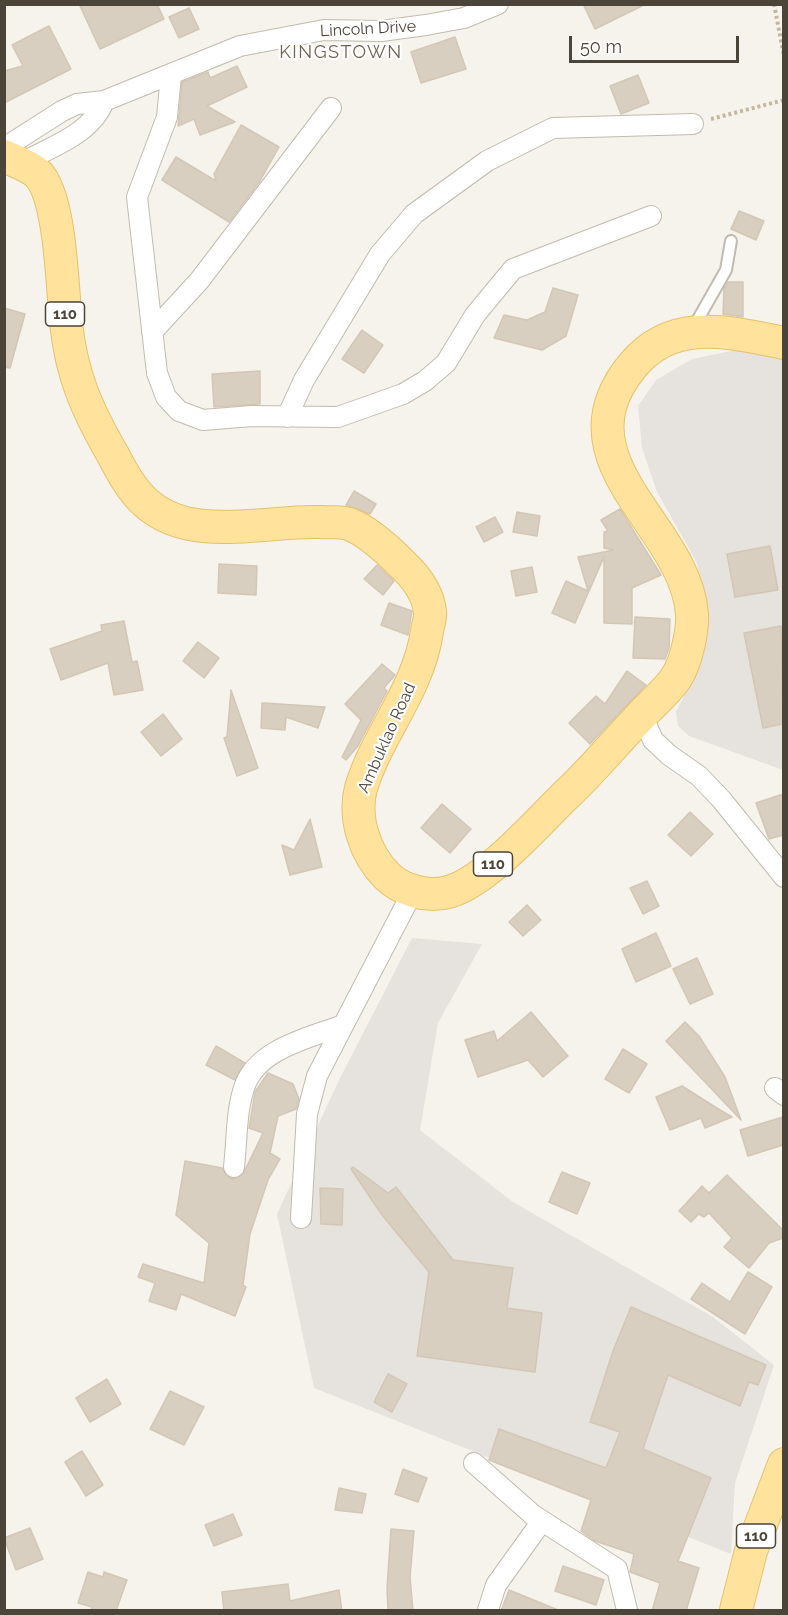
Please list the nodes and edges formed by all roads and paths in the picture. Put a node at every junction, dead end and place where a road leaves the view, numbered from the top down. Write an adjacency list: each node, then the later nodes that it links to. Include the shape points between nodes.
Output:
1 (498, 4): 4 (street, Lincoln Drive, via 464,18 426,26 381,32 324,30 240,46)
2 (774, 4): 3 (path)
3 (783, 56)
4 (171, 75): 6 (street, Lincoln Drive); 13 (street, via 167,117 137,197)
5 (783, 100): 8 (path)
6 (104, 101): 9 (street, Lincoln Drive, via 77,104 62,111); 9 (street, via 85,128)
7 (331, 108): 13 (street, via 199,281)
8 (693, 124): 15 (street, via 553,128 487,161 414,214 380,254 304,380)
9 (11, 146): 18 (main road, Ambuklao Road / 110, via 37,172 50,195 66,327 86,408 129,483 147,504 195,525 297,521 348,524 387,548 419,580 430,612 425,648 360,792 359,817 375,864 394,883)
10 (651, 216): 15 (street, via 513,269 475,315 446,363 403,394 338,417)
11 (731, 241): 12 (lane, via 726,270)
12 (692, 331): 14 (main road, Ambuklao Road / 110, via 716,330); 16 (main road, Ambuklao Road / 110, via 651,347 617,387 610,412 608,435 613,458 684,580 693,616 678,676)
13 (152, 332): 15 (street, via 157,373 166,397 179,411 203,420)
14 (783, 343)
15 (287, 417)
16 (642, 715): 17 (street, via 653,740 721,799); 18 (main road, Ambuklao Road / 110, via 576,786 479,877 452,892)
17 (783, 877)
18 (413, 891): 19 (street)
19 (343, 1025): 20 (street, via 269,1056 252,1071 244,1088); 21 (street, via 317,1076 307,1114)
20 (234, 1167)
21 (300, 1218)
22 (474, 1463): 24 (street)
23 (783, 1466): 27 (main road, 110, via 751,1551)
24 (542, 1521): 25 (street, via 496,1585); 26 (street, via 616,1569)
25 (488, 1611)
26 (627, 1611)
27 (736, 1611)

